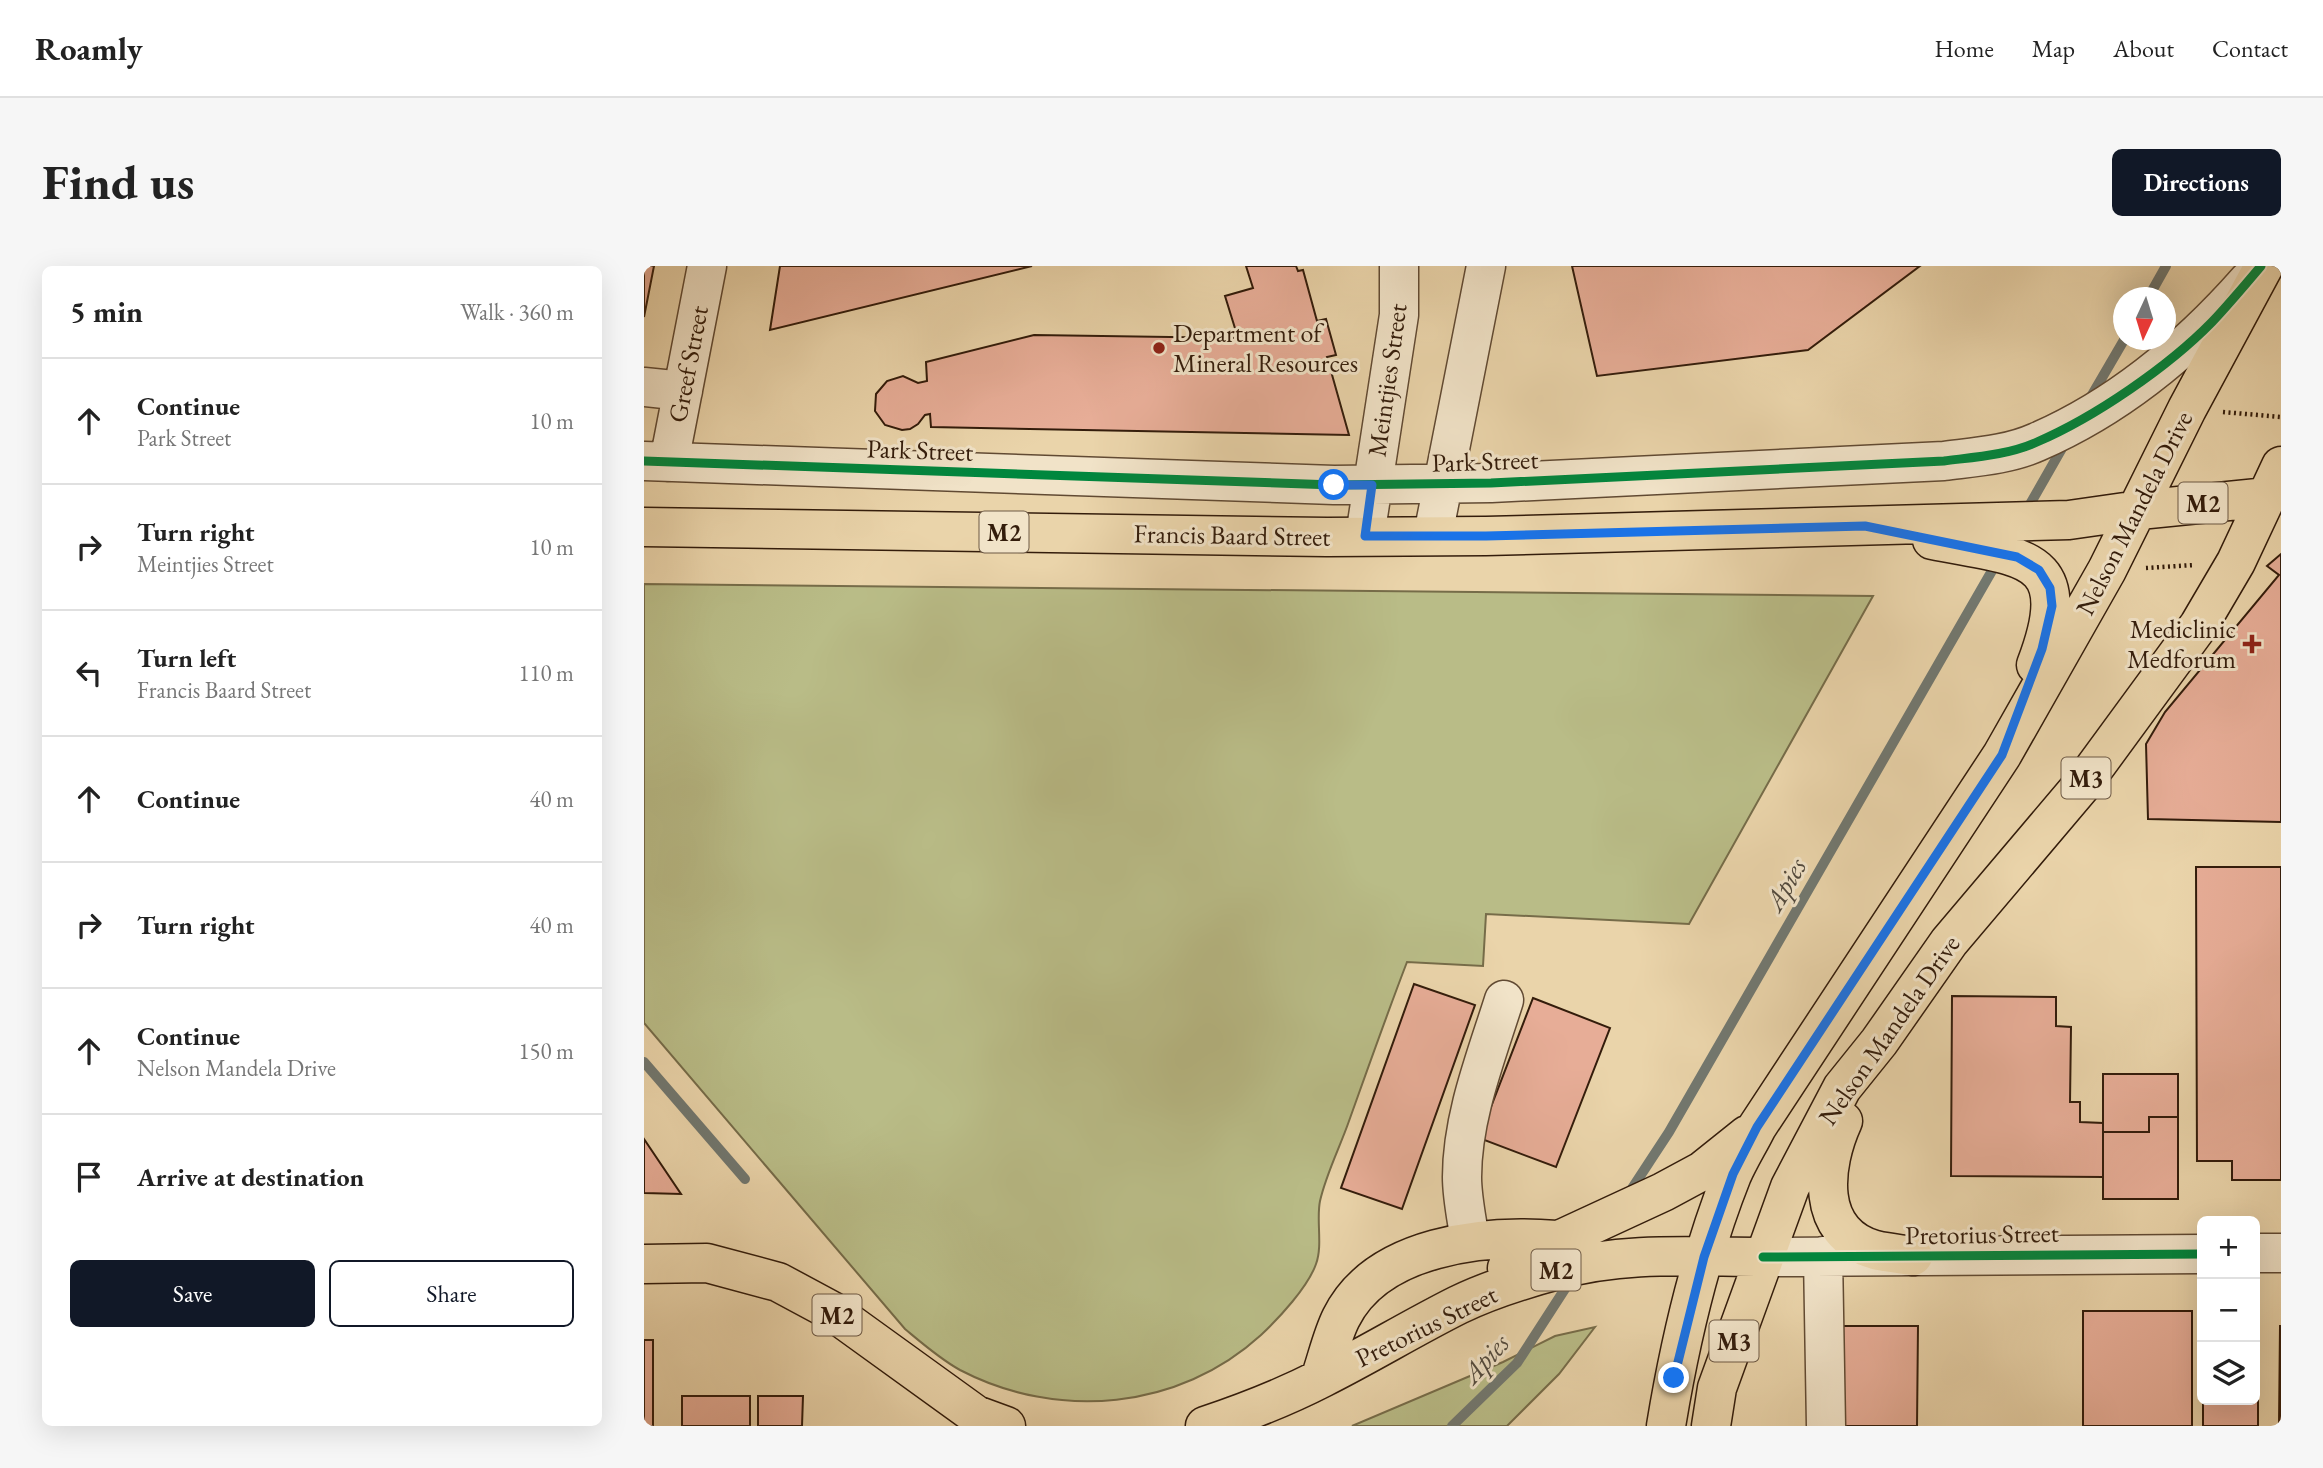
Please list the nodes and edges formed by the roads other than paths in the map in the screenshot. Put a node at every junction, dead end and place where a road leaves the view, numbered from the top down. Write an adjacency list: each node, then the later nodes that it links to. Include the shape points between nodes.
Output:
1 (707, 266): 6 (street, Greef Street)
2 (1399, 266): 9 (street, Meintjies Street, via 1399,315)
3 (1486, 266): 8 (street)
4 (2263, 266): 8 (street, Park Street, via 2211,323 2164,364 2126,392 2036,443 1985,456 1916,463); 11 (main road, Nelson Mandela Drive / M3)
5 (644, 387): 6 (street)
6 (683, 391): 7 (street, Greef Street)
7 (657, 461): 9 (street, Park Street)
8 (1444, 483): 9 (street, Park Street); 14 (street)
9 (1372, 485): 15 (street, Meintjies Street)
10 (2277, 486): 11 (main road, Francis Baard Street / M2); 18 (main road, Nelson Mandela Drive / M3, via 2199,625 2081,786 1948,942)
11 (2138, 510): 13 (main road, Francis Baard Street / M2); 16 (main road, Nelson Mandela Drive / M3)
12 (644, 527): 15 (main road, Francis Baard Street / M2)
13 (1959, 534): 14 (main road, Francis Baard Street / M2, via 1865,526); 16 (main road, via 2039,570 2050,588 2052,606 2042,649)
14 (1433, 535): 15 (main road, Francis Baard Street / M2)
15 (1365, 536)
16 (2002, 755): 19 (main road, Nelson Mandela Drive / M3)
17 (1504, 1000): 21 (street, via 1465,1142 1462,1177)
18 (1879, 1042): 25 (main road, Nelson Mandela Drive / M3, via 1842,1088 1805,1154); 27 (main road, via 1833,1143 1827,1190 1841,1229 1855,1240 1873,1250)
19 (1757, 1127): 20 (main road, via 1702,1171); 28 (main road, Nelson Mandela Drive / M3, via 1733,1174)
20 (1566, 1236): 21 (main road); 30 (main road, via 1511,1265)
21 (1470, 1241): 31 (main road, via 1387,1269 1356,1296 1341,1318)
22 (2260, 1253): 23 (street)
23 (2281, 1253)
24 (2197, 1254): 27 (street, Pretorius Street)
25 (1763, 1256): 26 (street, Pretorius Street); 28 (main road, Pretorius Street / M2); 35 (main road, Nelson Mandela Drive / M3, via 1717,1388)
26 (1823, 1256): 27 (street, Pretorius Street); 36 (street)
27 (1913, 1256)
28 (1704, 1257): 30 (main road, Pretorius Street / M2, via 1615,1258 1559,1269); 34 (main road, Nelson Mandela Drive / M3)
29 (644, 1264): 32 (main road, M2, via 708,1263 778,1282 832,1311 976,1415)
30 (1460, 1304): 31 (main road, Pretorius Street / M2)
31 (1320, 1379): 33 (main road, Pretorius Street / M2)
32 (1006, 1426)
33 (1205, 1426)
34 (1666, 1426)
35 (1710, 1426)
36 (1826, 1426)

